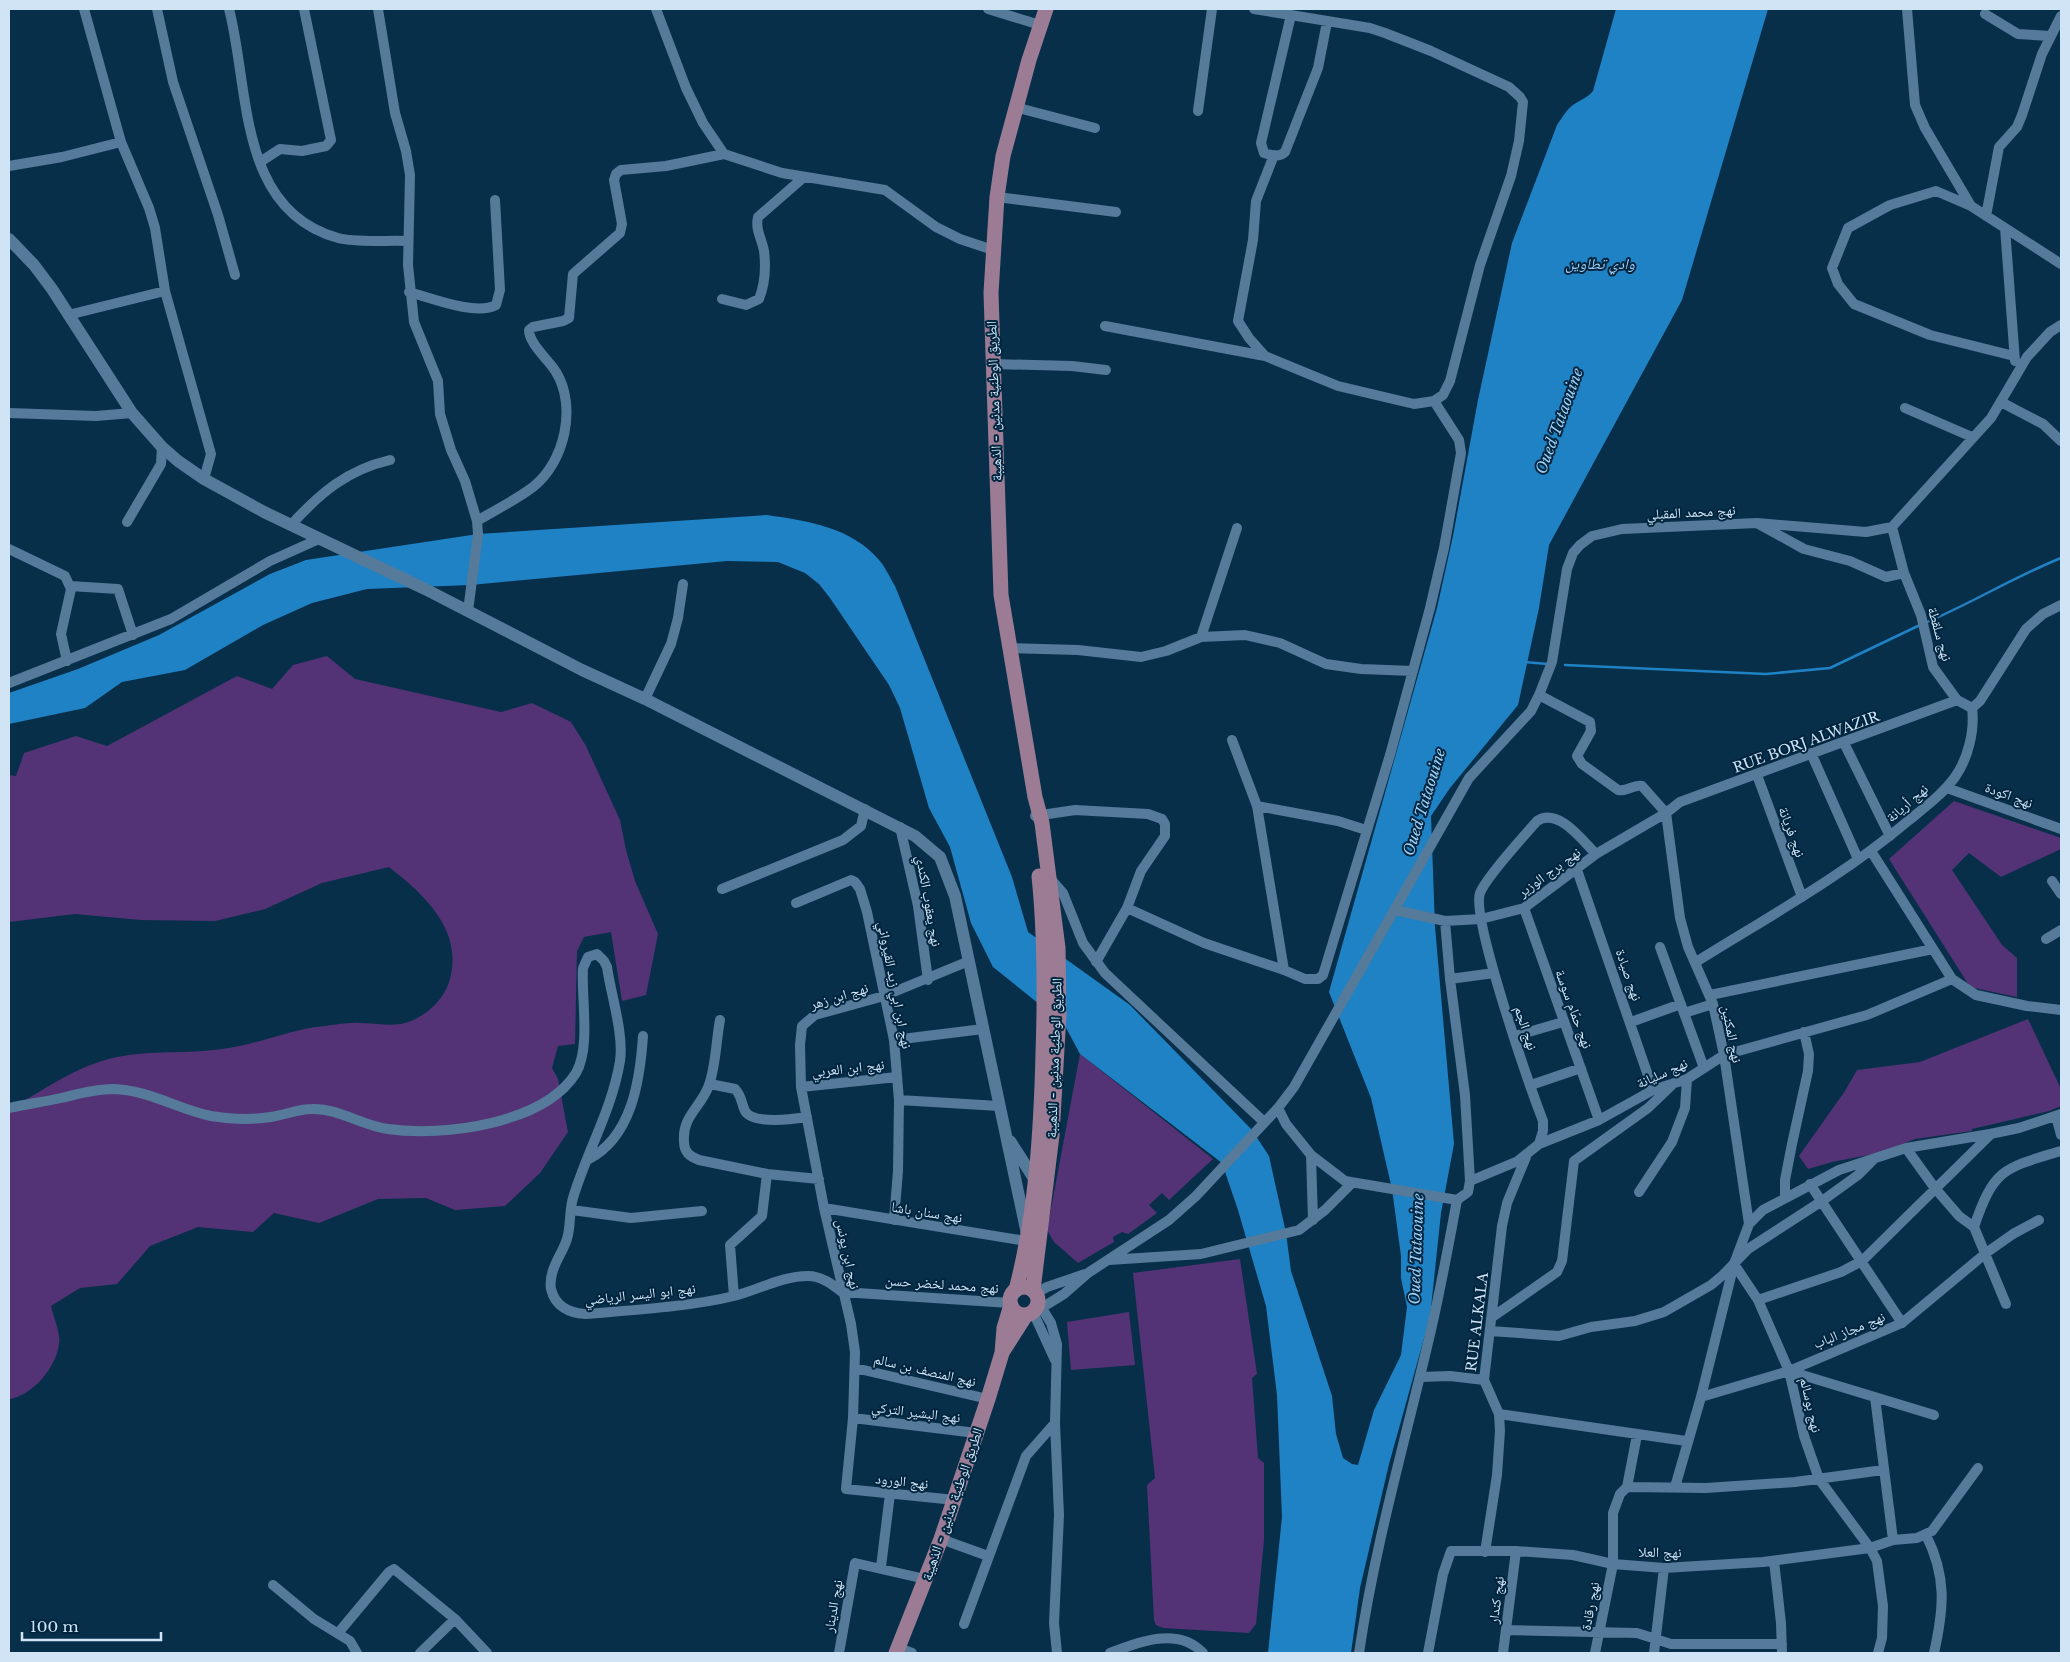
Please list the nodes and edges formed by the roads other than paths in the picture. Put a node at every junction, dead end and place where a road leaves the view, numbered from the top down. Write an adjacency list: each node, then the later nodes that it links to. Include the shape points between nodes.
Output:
1 (84, 9): 21 (street)
2 (156, 9): 37 (street, via 173,82)
3 (229, 9): 24 (street, via 236,35 249,132)
4 (304, 9): 24 (street, via 331,140 326,146 302,151 280,149)
5 (378, 9): 34 (street, via 395,113 410,175)
6 (656, 9): 22 (street, via 686,88 703,123)
7 (988, 9): 16 (street)
8 (1046, 9): 16 (main road, الطريق الوطنية مدنين - الذهيبة)
9 (1212, 9): 19 (street)
10 (1254, 9): 13 (street)
11 (1907, 9): 29 (street, via 1915,105)
12 (1985, 14): 17 (street, via 2018,34)
13 (1291, 15): 15 (street); 23 (street, via 1261,143 1264,152)
14 (2061, 16): 17 (street)
15 (1327, 22): 23 (street, via 1310,92 1285,152); 49 (street, via 1370,28 1402,38 1508,88 1523,102 1511,176 1480,266 1450,381)
16 (1040, 26): 18 (main road, الطريق الوطنية مدنين - الذهيبة)
17 (2050, 36): 31 (street, via 2017,126 1999,147)
18 (1015, 107): 20 (street); 27 (main road, الطريق الوطنية مدنين - الذهيبة)
19 (1198, 111)
20 (1095, 128)
21 (121, 142): 25 (street, via 62,157); 38 (street, via 155,228)
22 (724, 154): 26 (street); 59 (street, via 666,166 621,170 616,174 614,180 622,224 620,232 573,274 569,318 529,330 557,373 566,395 568,408 559,448 547,471 534,486)
23 (1274, 156): 44 (street, via 1256,201 1253,240 1238,321)
24 (260, 162): 34 (street, via 276,195 311,227 340,238)
25 (9, 164)
26 (804, 177): 35 (street, via 885,190 936,227); 40 (street, via 758,217 756,224 764,250 764,278 759,299 746,305)
27 (997, 196): 30 (street); 35 (main road, الطريق الوطنية مدنين - الذهيبة)
28 (495, 200): 39 (street, via 500,290 496,304 485,309 441,302)
29 (1971, 206): 31 (street); 45 (street, via 1936,192 1890,204 1848,228 1832,268 1838,284 1854,304 1930,336)
30 (1116, 212)
31 (1986, 216): 32 (street)
32 (2005, 228): 36 (street); 45 (street)
33 (9, 239): 41 (street, via 34,265)
34 (407, 241): 39 (street)
35 (993, 250): 46 (main road, الطريق الوطنية مدنين - الذهيبة)
36 (2061, 264)
37 (235, 276)
38 (164, 291): 41 (street); 58 (street, via 211,454)
39 (409, 292): 59 (street, via 414,322 438,381 444,428)
40 (722, 299)
41 (68, 315): 52 (street)
42 (2061, 325): 48 (street, via 2039,343)
43 (1105, 326): 44 (street)
44 (1265, 356): 49 (street, via 1338,386 1414,404)
45 (2014, 356): 48 (street)
46 (993, 364): 47 (street); 74 (main road, الطريق الوطنية مدنين - الذهيبة, via 1001,595)
47 (1106, 370)
48 (2015, 375): 50 (street)
49 (1434, 401): 76 (street, via 1459,440 1461,453 1444,548)
50 (2000, 402): 54 (street, via 1991,418); 55 (street, via 2043,424)
51 (1905, 408): 54 (street)
52 (132, 413): 53 (street, via 96,416); 56 (street)
53 (9, 414)
54 (1972, 437): 63 (street)
55 (2061, 441)
56 (162, 447): 58 (street); 60 (street, via 161,464)
57 (390, 460): 62 (street, via 352,472 308,506)
58 (204, 479): 62 (street)
59 (477, 521): 71 (street)
60 (128, 522)
61 (1757, 523): 63 (street, نهج محمد المقبلي, via 1850,532); 67 (street, via 1804,549 1850,561 1886,577); 78 (street, نهج محمد المقبلي, via 1622,529 1592,536 1580,545 1567,569 1552,662)
62 (291, 525): 65 (street)
63 (1892, 527): 67 (street, نهج سلقطة)
64 (1236, 528): 73 (street)
65 (320, 539): 71 (street); 72 (street, via 270,561 171,619)
66 (9, 549): 69 (street, via 65,576)
67 (1904, 574): 80 (street, نهج سلقطة, via 1921,615 1930,659)
68 (683, 584): 79 (street, via 671,644)
69 (70, 586): 72 (street, via 118,589); 75 (street, via 61,634)
70 (2061, 605): 81 (street, via 2034,620 1980,701)
71 (468, 611): 79 (street)
72 (133, 635): 75 (street)
73 (1201, 637): 74 (street, via 1141,657 1078,650); 76 (street, via 1261,637 1326,664)
74 (1009, 648): 90 (main road, الطريق الوطنية مدنين - الذهيبة)
75 (67, 661): 77 (street)
76 (1413, 671): 93 (street)
77 (9, 683)
78 (1540, 695): 89 (street, via 1590,722 1591,731 1577,756 1582,764 1618,790 1642,786); 108 (street, نهج محمد المقبلي, via 1531,710 1469,778)
79 (645, 699): 88 (street)
80 (1957, 700): 81 (street, نهج سلقطة); 83 (street, RUE BORJ ALWAZIR)
81 (1972, 708): 86 (street, نهج أريانة, via 1974,718 1965,761)
82 (1232, 740): 87 (street)
83 (1844, 743): 84 (street, RUE BORJ ALWAZIR); 94 (street)
84 (1811, 753): 85 (street, RUE BORJ ALWAZIR); 97 (street)
85 (1757, 775): 89 (street, RUE BORJ ALWAZIR, via 1686,799); 104 (street, نهج فريانة)
86 (1947, 788): 92 (street, نهج اكودة); 94 (street, نهج أريانة)
87 (1257, 806): 93 (street); 118 (street)
88 (865, 809): 91 (street); 101 (street, via 861,826 843,840)
89 (1666, 813): 96 (street, نهج برج الوزير); 117 (street, نهج المكنين, via 1680,918)
90 (1037, 815): 99 (main road, الطريق الوطنية مدنين - الذهيبة); 103 (main road, الطريق الوطنية مدنين - الذهيبة); 106 (street, via 1074,810 1154,815 1162,819 1167,830 1165,836 1141,871)
91 (900, 828): 115 (street, via 931,847 940,857 955,896); 122 (street, نهج يعقوب الكندي, via 918,906)
92 (2061, 829)
93 (1366, 830): 118 (street, via 1324,975 1318,979 1305,979)
94 (1890, 836): 95 (street, نهج أريانة)
95 (1871, 851): 97 (street, نهج أريانة); 114 (street)
96 (1596, 854): 98 (street, نهج برج الوزير); 109 (street, نهج الجم, via 1562,823 1549,816 1543,817 1483,887 1478,900)
97 (1858, 859): 104 (street, نهج أريانة)
98 (1577, 870): 107 (street, نهج برج الوزير); 129 (street, نهج صيادة)
99 (1048, 876): 103 (main road, الطريق الوطنية مدنين - الذهيبة); 116 (street, via 1063,893 1076,930)
100 (2052, 881): 102 (street)
101 (722, 889)
102 (2061, 894)
103 (1046, 896): 156 (main road, الطريق الوطنية مدنين - الذهيبة, via 1058,948 1059,1014)
104 (1802, 897): 117 (street, نهج أريانة)
105 (796, 903): 123 (street, نهج ابن ابي زيد القيرواني, via 851,880 856,882 867,912)
106 (1126, 908): 116 (street); 118 (street, via 1204,943)
107 (1524, 908): 109 (street, نهج برج الوزير); 128 (street, نهج حمّام سوسة)
108 (1395, 910): 110 (street); 149 (street, نهج محمد المقبلي, via 1294,1087)
109 (1481, 918): 110 (street, نهج برج الوزير); 119 (street, نهج الجم)
110 (1441, 921): 120 (street)
111 (2061, 930): 112 (street)
112 (2046, 939)
113 (1660, 947): 125 (street)
114 (1933, 949): 121 (street); 124 (street)
115 (969, 961): 122 (street, نهج ابن زهر); 131 (street)
116 (1096, 962): 152 (street)
117 (1696, 962): 124 (street, نهج المكنين)
118 (1284, 970)
119 (1494, 973): 120 (street); 134 (street, نهج الجم)
120 (1450, 979): 167 (street, via 1465,1095)
121 (1952, 979): 126 (street, via 1976,995); 132 (street, نهج سليانة, via 1866,1015)
122 (928, 980): 123 (street, نهج ابن زهر)
123 (884, 996): 130 (street, نهج ابن زهر, via 815,1015); 135 (street, نهج ابن ابي زيد القيرواني)
124 (1711, 1000): 125 (street); 136 (street, نهج المكنين)
125 (1682, 1009): 129 (street); 138 (street)
126 (2061, 1010)
127 (720, 1020): 141 (street)
128 (1563, 1022): 134 (street); 137 (street, نهج حمّام سوسة)
129 (1631, 1022): 145 (street, نهج صيادة)
130 (802, 1026): 144 (street, نهج ابن يونس)
131 (983, 1029): 135 (street); 147 (street)
132 (1804, 1032): 136 (street, نهج سليانة); 173 (street, via 1809,1054 1808,1071 1785,1180)
133 (643, 1036): 163 (street, via 629,1113 610,1142)
134 (1515, 1036): 142 (street, نهج الجم)
135 (894, 1040): 139 (street, نهج ابن ابي زيد القيرواني)
136 (1724, 1055): 138 (street, نهج سليانة); 182 (street, نهج المكنين)
137 (1581, 1068): 142 (street); 151 (street, نهج حمّام سوسة)
138 (1704, 1068): 140 (street, نهج سليانة)
139 (897, 1076): 144 (street, نهج ابن العربي); 146 (street, نهج ابن ابي زيد القيرواني)
140 (1687, 1079): 143 (street, نهج سليانة); 172 (street, via 1684,1108 1672,1142)
141 (710, 1084): 150 (street, via 735,1089 746,1112 754,1117 768,1120); 165 (street, via 683,1130 686,1152 699,1160)
142 (1531, 1085): 157 (street, نهج الجم, via 1543,1121)
143 (1673, 1085): 145 (street, نهج سليانة); 196 (street, via 1648,1108 1574,1161 1562,1261 1557,1272)
144 (801, 1086): 150 (street, نهج ابن يونس)
145 (1653, 1090): 151 (street, نهج سليانة)
146 (899, 1100): 147 (street); 179 (street, نهج ابن ابي زيد القيرواني)
147 (998, 1106): 154 (street)
148 (9, 1108): 163 (street, نهج ابو اليسر الرياضي, via 112,1089 153,1095 210,1116 252,1119 313,1108 368,1125 410,1130 454,1129 507,1120 546,1100 566,1085 576,1072 583,1043 583,968 588,957 597,954 607,967 621,1044 608,1110)
149 (1278, 1108): 152 (street, نهج محمد المقبلي); 161 (street, via 1286,1124)
150 (807, 1117): 166 (street, نهج ابن يونس)
151 (1599, 1120): 157 (street, نهج سليانة)
152 (1264, 1122): 186 (street, نهج محمد المقبلي, via 1196,1196 1169,1220)
153 (2060, 1123): 155 (street)
154 (1004, 1130): 158 (street); 184 (street)
155 (1990, 1134): 159 (street); 171 (street)
156 (1044, 1139): 158 (street, via 1022,1152); 168 (main road, الطريق الوطنية مدنين - الذهيبة)
157 (1540, 1144): 162 (street, نهج سليانة)
158 (1013, 1147): 168 (street)
159 (1906, 1148): 164 (street); 171 (street)
160 (2061, 1151): 183 (street, via 2013,1166 2000,1175 1982,1203)
161 (1311, 1154): 169 (street, via 1338,1177); 180 (street)
162 (1526, 1157): 167 (street, نهج سليانة); 196 (street, RUE ALKALA, via 1507,1203)
163 (587, 1160): 177 (street, نهج ابو اليسر الرياضي)
164 (1873, 1160): 170 (street, via 1839,1170); 175 (street)
165 (767, 1174): 166 (street); 191 (street, via 762,1216 730,1245)
166 (819, 1180): 176 (street, نهج ابن يونس)
167 (1470, 1181): 174 (street, via 1468,1192)
168 (1040, 1182): 184 (main road, الطريق الوطنية مدنين - الذهيبة); 194 (main road, الطريق الوطنية مدنين - الذهيبة)
169 (1352, 1183): 174 (street); 180 (street)
170 (1810, 1184): 173 (street); 175 (street)
171 (1936, 1189): 183 (street); 187 (street)
172 (1639, 1192)
173 (1785, 1198): 182 (street, via 1763,1210)
174 (1454, 1200): 202 (street)
175 (1822, 1201): 187 (street); 188 (street, via 1748,1249)
176 (824, 1208): 179 (street, نهج سنان باشا); 190 (street, نهج ابن يونس)
177 (572, 1210): 178 (street, via 631,1218); 191 (street, نهج ابو اليسر الرياضي, via 568,1235 551,1279 554,1298 563,1308 573,1313 608,1312)
178 (702, 1211)
179 (894, 1220): 184 (street, نهج سنان باشا)
180 (1313, 1220): 186 (street, via 1299,1230 1201,1254)
181 (2039, 1220): 185 (street, نهج مجاز الباب)
182 (1749, 1224): 188 (street, نهج المكنين)
183 (1974, 1228): 185 (street)
184 (1027, 1239): 192 (main road, الطريق الوطنية مدنين - الذهيبة)
185 (1986, 1253): 195 (street); 197 (street, نهج مجاز الباب)
186 (1108, 1260): 189 (street, نهج محمد المقبلي)
187 (1862, 1261): 193 (street, via 1833,1275); 197 (street)
188 (1734, 1264): 193 (street, نهج بوسالم); 198 (street, via 1711,1285 1651,1317 1559,1336); 204 (street, نهج المكنين)
189 (1088, 1273): 194 (street, via 1064,1294); 194 (street, via 1047,1287)
190 (842, 1292): 191 (street, نهج ابو اليسر الرياضي, via 826,1281 810,1276 782,1280); 192 (street, نهج محمد لخضر حسن); 200 (street, نهج ابن يونس, via 851,1324)
191 (734, 1296)
192 (1012, 1299): 194 (main road, via 1018,1314); 194 (main road, via 1026,1287); 199 (main road, الطريق الوطنية مدنين - الذهيبة, via 1004,1328)
193 (1758, 1300): 201 (street, نهج بوسالم)
194 (1035, 1304): 199 (main road, الطريق الوطنية مدنين - الذهيبة); 210 (street, via 1055,1361)
195 (2006, 1304)
196 (1491, 1318): 198 (street, RUE ALKALA)
197 (1902, 1323): 201 (street, نهج مجاز الباب)
198 (1490, 1331): 203 (street, RUE ALKALA)
199 (1002, 1353): 206 (main road, الطريق الوطنية مدنين - الذهيبة)
200 (855, 1368): 206 (street, نهج المنصف بن سالم); 209 (street, نهج ابن يونس)
201 (1789, 1371): 204 (street, نهج مجاز الباب); 205 (street); 216 (street, نهج بوسالم, via 1800,1422)
202 (1420, 1377): 203 (street); 250 (street, via 1381,1531)
203 (1484, 1380): 207 (street, RUE ALKALA)
204 (1700, 1397): 213 (street, نهج المكنين)
205 (1875, 1397): 208 (street); 215 (street)
206 (988, 1399): 211 (main road, الطريق الوطنية مدنين - الذهيبة)
207 (1499, 1414): 212 (street); 227 (street, RUE ALKALA, via 1498,1466)
208 (1934, 1415)
209 (853, 1418): 211 (street, نهج البشير التركي); 219 (street, نهج ابن يونس)
210 (1055, 1423): 228 (street, via 1026,1456); 247 (street, via 1059,1515 1054,1623)
211 (976, 1433): 221 (main road, الطريق الوطنية مدنين - الذهيبة)
212 (1637, 1434): 213 (street); 217 (street, نهج رقادة)
213 (1686, 1441): 218 (street, نهج المكنين)
214 (1978, 1468): 222 (street, via 1939,1524)
215 (1883, 1470): 216 (street); 224 (street)
216 (1819, 1479): 218 (street, via 1706,1488); 225 (street, نهج بوسالم)
217 (1627, 1487): 218 (street); 230 (street, نهج رقادة, via 1620,1494 1613,1513)
218 (1675, 1487)
219 (846, 1489): 220 (street, نهج الورود)
220 (890, 1494): 221 (street, نهج الورود); 231 (street)
221 (954, 1500): 223 (main road, الطريق الوطنية مدنين - الذهيبة)
222 (1926, 1535): 224 (street, نهج العلا); 256 (street, via 1939,1562 1943,1590)
223 (941, 1539): 228 (street); 233 (main road, الطريق الوطنية مدنين - الذهيبة)
224 (1893, 1540): 225 (street, نهج العلا)
225 (1870, 1548): 229 (street, نهج العلا); 255 (street, نهج بوسالم, via 1878,1566 1884,1606)
226 (1516, 1550): 227 (street, نهج العلا); 230 (street, نهج العلا); 237 (street, نهج كندار)
227 (1485, 1552): 251 (street, نهج العلا, via 1451,1551 1443,1574)
228 (988, 1556): 236 (street)
229 (1774, 1561): 232 (street, نهج العلا); 241 (street)
230 (1613, 1564): 232 (street, نهج العلا); 239 (street, نهج رقادة)
231 (881, 1567): 233 (street); 246 (street, نهج الدينار, via 855,1563)
232 (1664, 1568): 240 (street)
233 (925, 1579): 242 (main road, الطريق الوطنية مدنين - الذهيبة)
234 (273, 1585): 238 (street, via 314,1618)
235 (455, 1620): 238 (street, via 394,1569); 244 (street); 245 (street)
236 (964, 1624)
237 (1506, 1630): 239 (street); 252 (street, نهج كندار)
238 (339, 1632): 243 (street)
239 (1598, 1634): 240 (street, via 1637,1634); 253 (street, نهج رقادة)
240 (1656, 1640): 241 (street, via 1671,1644); 254 (street)
241 (1782, 1648)
242 (902, 1652)
243 (357, 1653)
244 (420, 1653)
245 (487, 1653)
246 (839, 1653)
247 (1057, 1653)
248 (1110, 1653): 249 (street, via 1159,1638 1189,1643)
249 (1203, 1653)
250 (1359, 1653)
251 (1428, 1653)
252 (1503, 1653)
253 (1595, 1653)
254 (1654, 1653)
255 (1878, 1653)
256 (1934, 1653)

